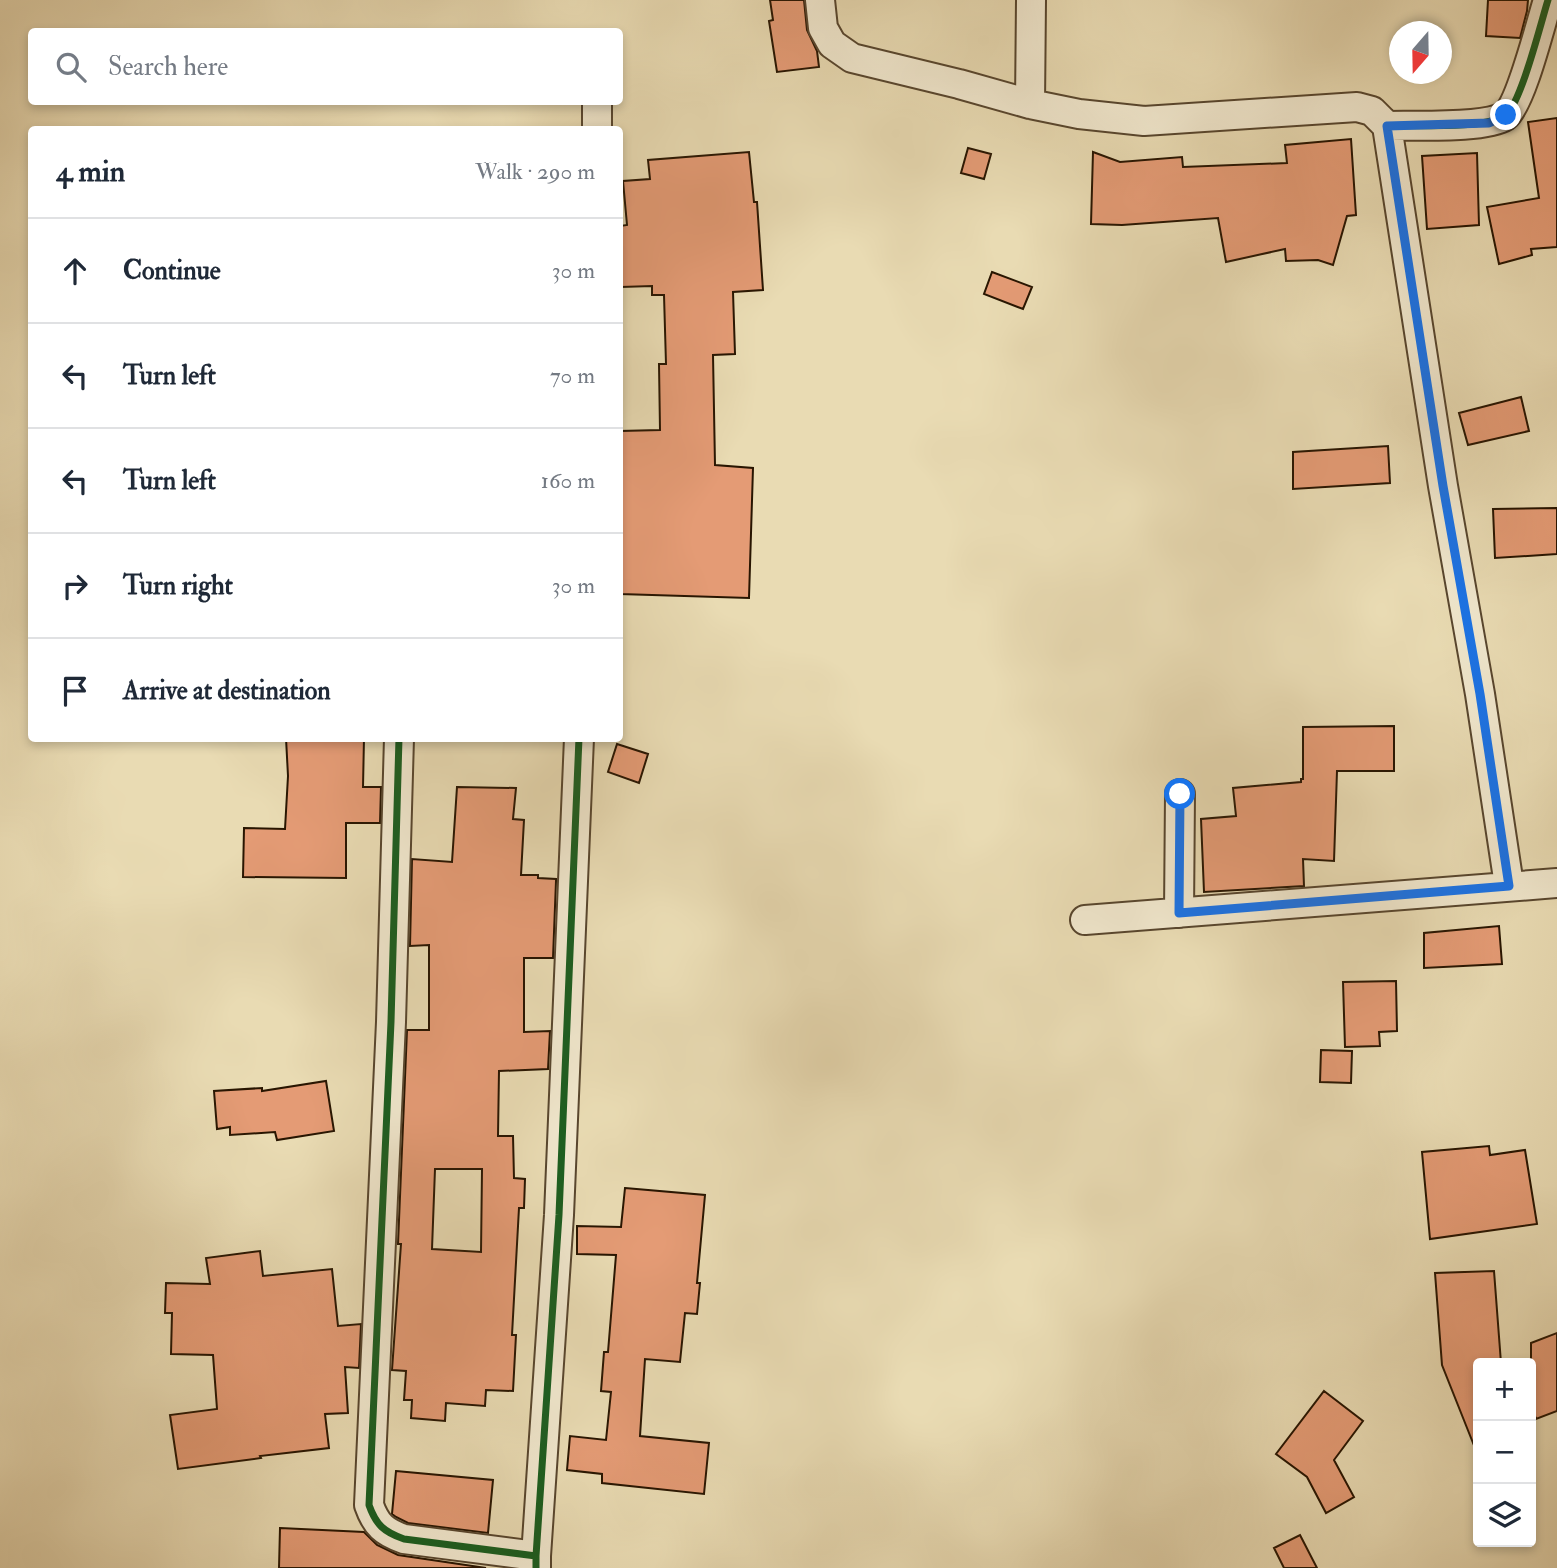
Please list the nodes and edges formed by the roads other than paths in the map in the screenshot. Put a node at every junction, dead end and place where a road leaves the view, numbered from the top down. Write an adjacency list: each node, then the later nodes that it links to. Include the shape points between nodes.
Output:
1 (820, 0): 4 (street, via 823,28 832,44 852,58)
2 (1031, 0): 4 (street)
3 (1548, 0): 7 (street, via 1517,97 1506,115 1489,123)
4 (1030, 104): 7 (street, via 1144,121 1357,107 1372,111)
5 (597, 105): 6 (street)
6 (597, 126)
7 (1387, 126): 12 (street)
8 (398, 742): 15 (street, via 391,1036 369,1505 374,1521 385,1532)
9 (579, 742): 15 (street, via 559,1216)
10 (1180, 794): 13 (street)
11 (1557, 883): 12 (street)
12 (1509, 886): 13 (street)
13 (1179, 913): 14 (street)
14 (1084, 920)
15 (536, 1562)

